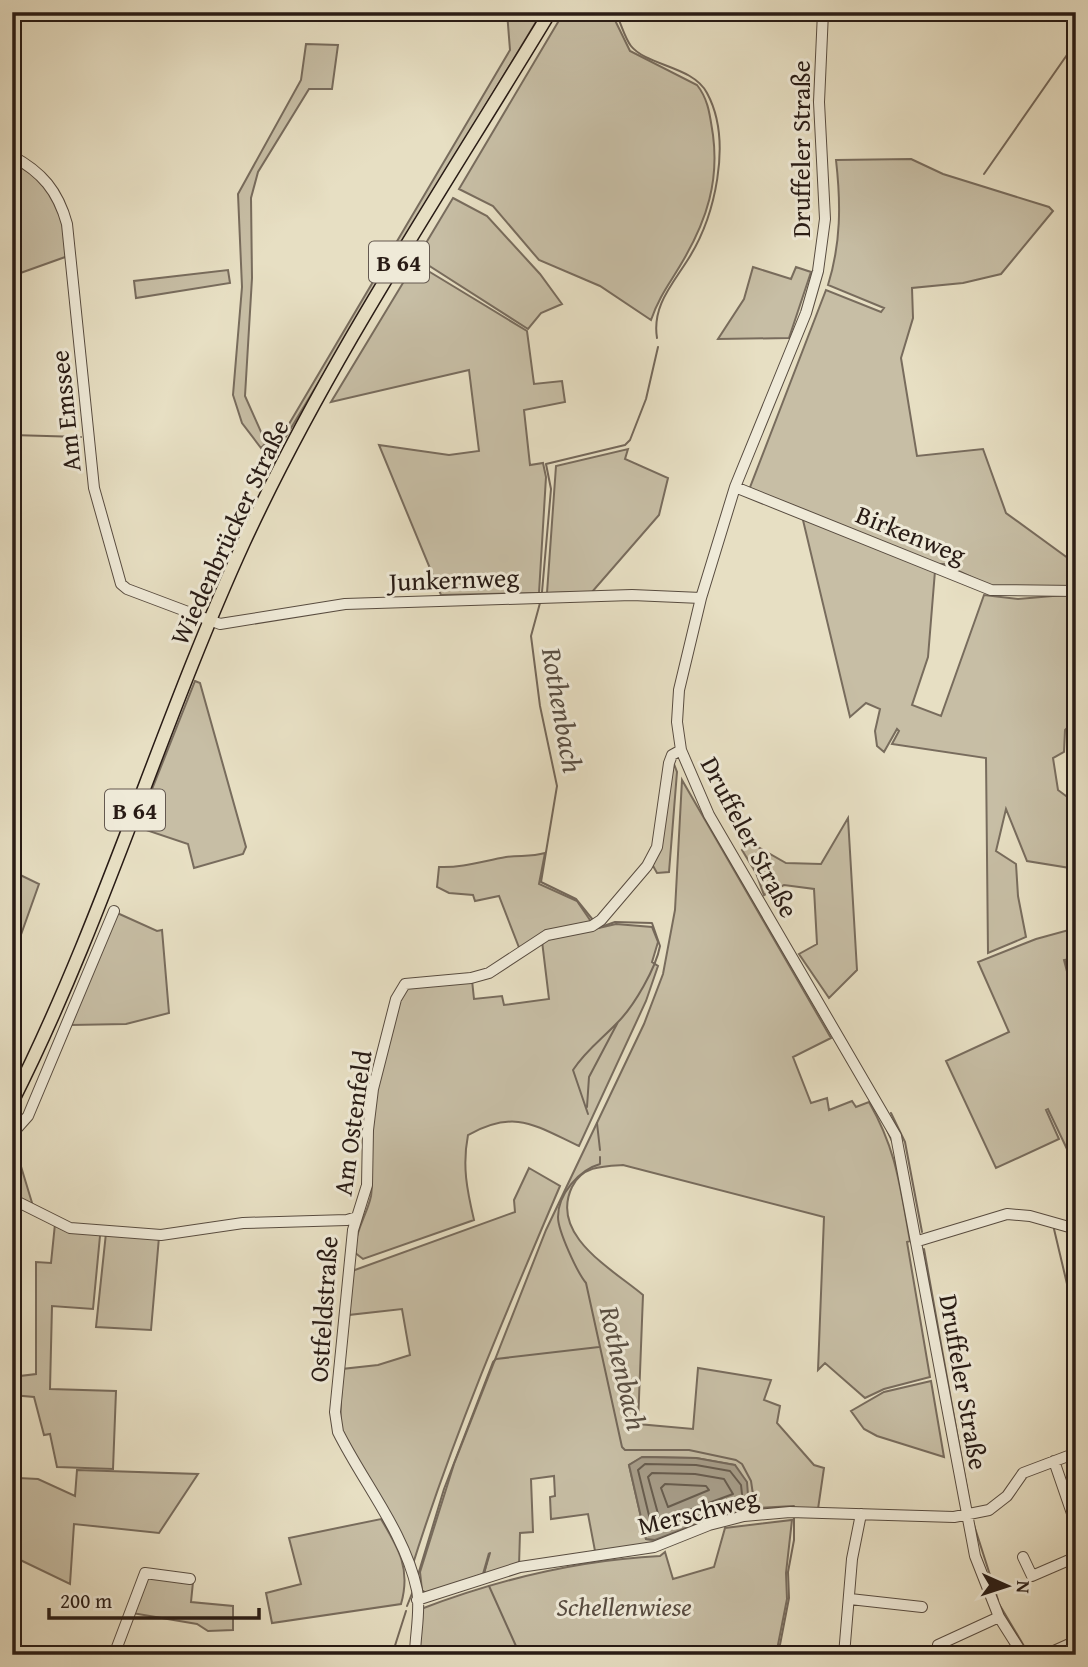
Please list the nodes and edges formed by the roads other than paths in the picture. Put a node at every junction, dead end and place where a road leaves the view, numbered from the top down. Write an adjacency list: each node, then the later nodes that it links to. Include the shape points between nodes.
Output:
1 (550, 12): 7 (main road, Wiedenbrücker Straße / B 64, via 320,394 256,517)
2 (823, 12): 4 (street, Druffeler Straße, via 819,102 825,219 818,271 806,313)
3 (12, 156): 7 (street, Am Emssee, via 49,182 67,224 94,488 121,584)
4 (736, 487): 5 (street, Birkenweg, via 991,590); 6 (street, Druffeler Straße)
5 (1076, 591)
6 (701, 598): 7 (street, Junkernweg, via 632,595 345,604 237,623); 8 (street, Druffeler Straße, via 679,690)
7 (211, 621): 10 (main road, Wiedenbrücker Straße / B 64, via 59,1001)
8 (681, 750): 13 (street, Am Ostenfeld, via 669,762 653,857 601,920 547,935 489,973 405,984 400,990 373,1090 367,1185); 16 (street, Druffeler Straße, via 709,815 896,1136)
9 (114, 911): 11 (street, via 29,1116)
10 (12, 1102)
11 (12, 1134)
12 (12, 1199): 13 (street, Ostfeldstraße, via 70,1227 161,1235 243,1223)
13 (352, 1218): 15 (street, Am Ostenfeld)
14 (1076, 1229): 16 (street, via 1007,1214)
15 (353, 1230): 26 (street, Ostfeldstraße, via 335,1412 338,1432 401,1544)
16 (918, 1241): 20 (street, Druffeler Straße)
17 (1076, 1453): 18 (street)
18 (1054, 1461): 20 (street, via 1024,1473 999,1504); 21 (street)
19 (861, 1514): 20 (street, Merschweg); 25 (street); 26 (street, Merschweg, via 744,1516 654,1547 520,1567)
20 (967, 1515): 28 (street, Druffeler Straße, via 975,1556)
21 (1076, 1525)
22 (1023, 1557): 23 (street, via 1032,1576)
23 (1076, 1557)
24 (190, 1579): 30 (street, via 145,1573)
25 (850, 1599): 27 (street); 32 (street)
26 (417, 1600): 31 (street)
27 (922, 1607)
28 (999, 1617): 33 (street, via 938,1645); 34 (street, Druffeler Straße)
29 (1076, 1640): 35 (street)
30 (114, 1655)
31 (415, 1655)
32 (844, 1655)
33 (938, 1655)
34 (1023, 1655)
35 (1045, 1655)

